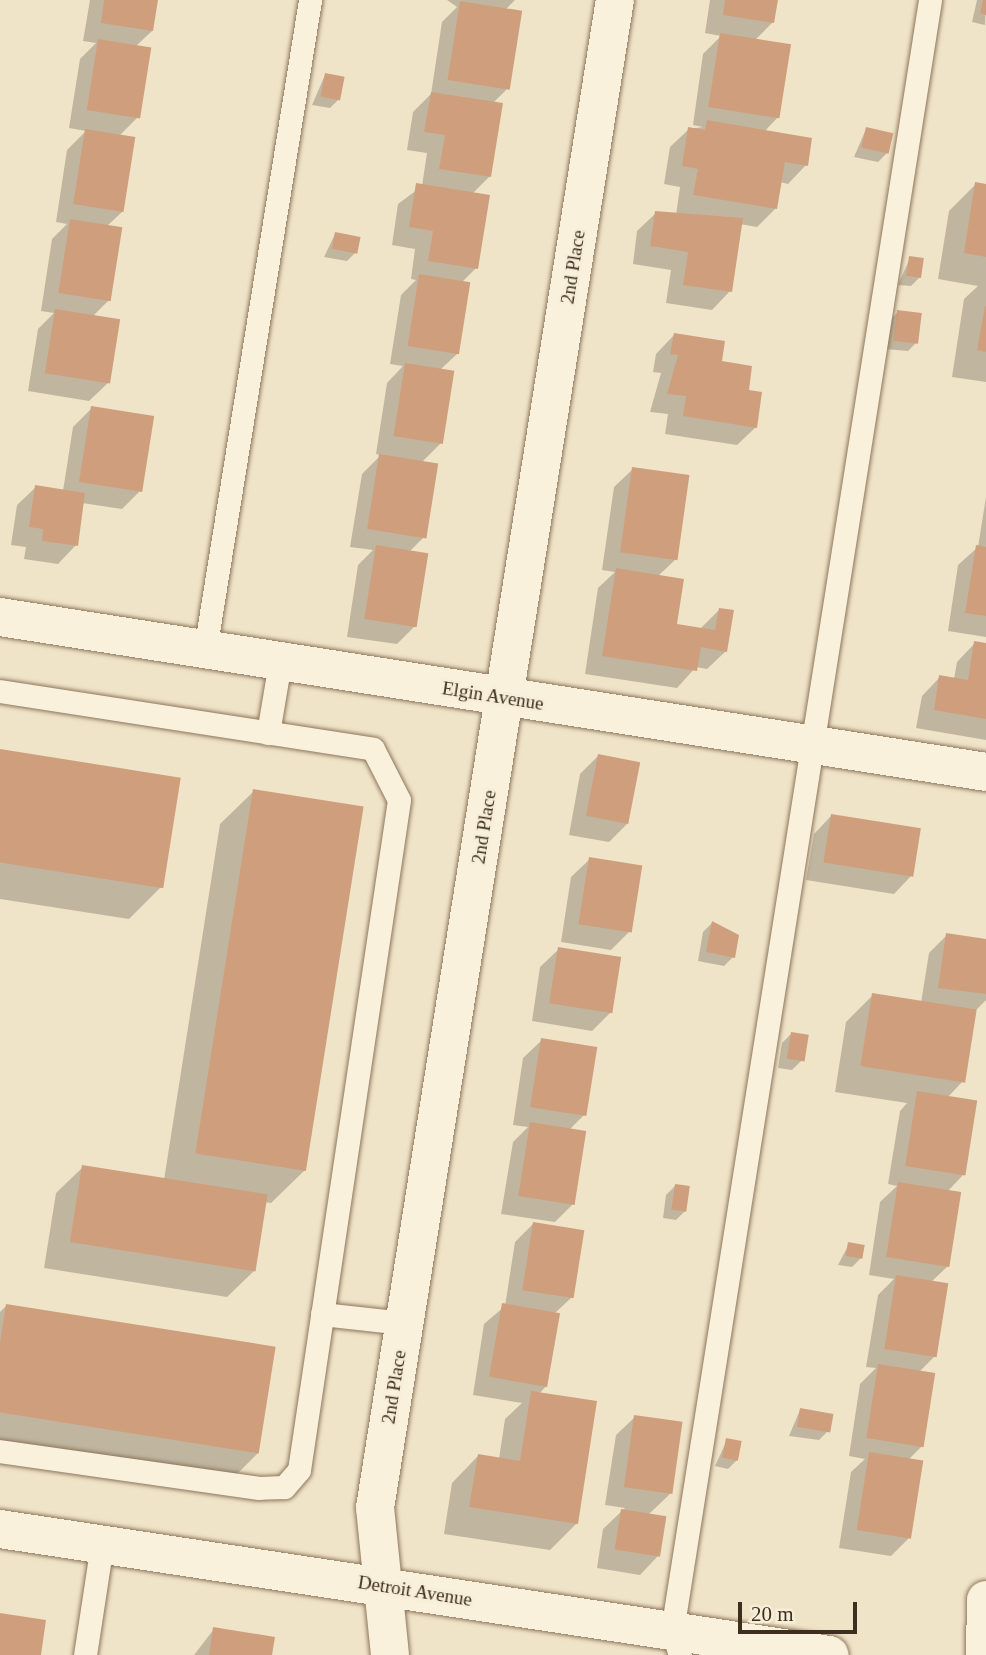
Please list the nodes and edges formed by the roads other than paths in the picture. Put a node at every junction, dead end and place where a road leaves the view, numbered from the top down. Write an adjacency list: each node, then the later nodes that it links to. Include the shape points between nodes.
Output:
1 (310, 0): 5 (lane)
2 (615, 0): 8 (street, 2nd Place)
3 (930, 0): 10 (lane)
4 (0, 617): 5 (street, Elgin Avenue)
5 (205, 650): 6 (street, Elgin Avenue)
6 (280, 662): 8 (street, Elgin Avenue); 9 (lane)
7 (0, 691): 9 (lane)
8 (504, 698): 10 (street, Elgin Avenue); 13 (street, 2nd Place)
9 (268, 733): 12 (lane, via 373,749 398,800)
10 (811, 745): 11 (street, Elgin Avenue); 19 (lane)
11 (986, 772)
12 (322, 1314): 13 (lane); 14 (lane, via 299,1470 284,1486)
13 (404, 1323): 17 (street, 2nd Place, via 375,1508)
14 (0, 1451)
15 (0, 1529): 16 (street, Detroit Avenue)
16 (103, 1544): 17 (street, Detroit Avenue); 20 (lane)
17 (385, 1587): 19 (street, Detroit Avenue); 21 (street, 2nd Place)
18 (986, 1600): 23 (street)
19 (676, 1643): 22 (street, Detroit Avenue)
20 (85, 1655)
21 (390, 1655)
22 (829, 1655)
23 (985, 1655)

